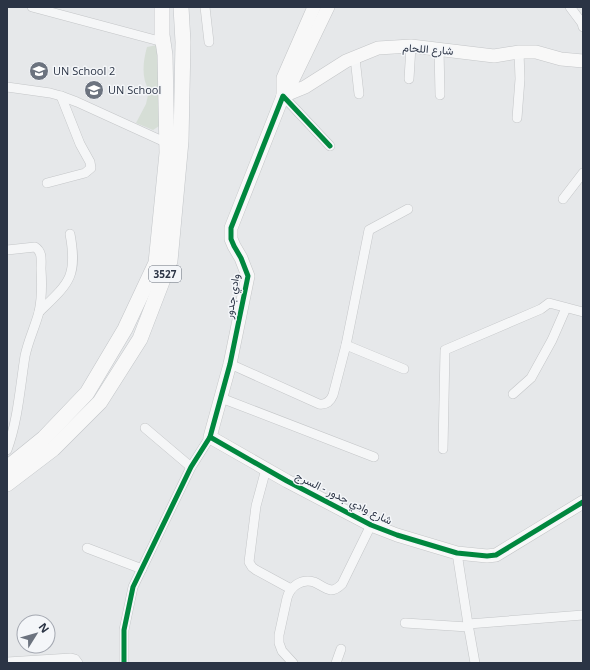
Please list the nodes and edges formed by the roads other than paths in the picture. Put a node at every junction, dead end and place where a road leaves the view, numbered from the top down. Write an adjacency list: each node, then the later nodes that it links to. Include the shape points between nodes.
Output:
1 (32, 7): 9 (street)
2 (162, 7): 9 (main road, 3527)
3 (181, 7): 47 (main road, 3527, via 181,141 170,261 140,339 100,402 53,449)
4 (205, 7): 10 (street)
5 (314, 7): 21 (street, via 282,78)
6 (328, 7): 21 (street)
7 (570, 7): 8 (street)
8 (583, 27)
9 (163, 42): 23 (main road, 3527)
10 (209, 42)
11 (412, 46): 12 (street, شارع اللحام); 14 (street, شارع اللحام, via 378,48); 16 (street)
12 (439, 49): 13 (street, شارع اللحام, via 494,56); 19 (street)
13 (519, 52): 15 (street, شارع اللحام, via 536,52); 22 (street)
14 (355, 58): 18 (street); 21 (street, شارع اللحام, via 305,87)
15 (583, 62)
16 (409, 79)
17 (7, 87): 20 (street)
18 (359, 94)
19 (440, 95)
20 (61, 96): 23 (street); 26 (street, via 90,162 90,168 85,174)
21 (283, 96): 24 (street); 35 (street, وادي جدور, via 231,228 231,239 248,276)
22 (517, 118)
23 (167, 143): 45 (main road, 3527, via 156,263 125,329 87,393 44,438)
24 (330, 146)
25 (583, 173): 27 (street)
26 (47, 183)
27 (563, 199)
28 (408, 209): 34 (street, via 369,230)
29 (70, 234): 32 (street, via 74,254 72,274 63,289)
30 (7, 250): 32 (street, via 35,248 40,252 42,293)
31 (566, 308): 33 (street); 37 (street, via 531,378); 41 (street, via 549,303 541,309 445,350)
32 (39, 312): 42 (street, via 28,345 18,407)
33 (583, 312)
34 (346, 345): 35 (street, via 333,395 324,404); 36 (street)
35 (230, 364): 38 (street, وادي جدور)
36 (404, 368)
37 (513, 394)
38 (221, 398): 40 (street, وادي جدور); 43 (street)
39 (145, 428): 44 (street)
40 (210, 437): 44 (street); 46 (street, شارع وادي جدور - السرج)
41 (443, 449)
42 (7, 450)
43 (374, 457)
44 (191, 467): 52 (street)
45 (7, 468)
46 (266, 469): 49 (street, شارع وادي جدور - السرج); 53 (street, via 256,506 249,562 256,570)
47 (7, 484)
48 (583, 502): 51 (street, شارع وادي جدور - السرج, via 496,554 487,556)
49 (371, 525): 51 (street, شارع وادي جدور - السرج); 53 (street, via 339,588 331,590 306,581)
50 (87, 548): 52 (street)
51 (457, 553): 56 (street)
52 (142, 569): 60 (street, via 133,587 124,630)
53 (291, 589): 61 (street, via 287,596 278,639 280,648)
54 (583, 615): 56 (street)
55 (405, 623): 56 (street)
56 (468, 625): 63 (street)
57 (341, 650): 62 (street)
58 (7, 662): 59 (street, via 71,658)
59 (78, 663)
60 (124, 663)
61 (292, 663)
62 (336, 663)
63 (475, 663)

